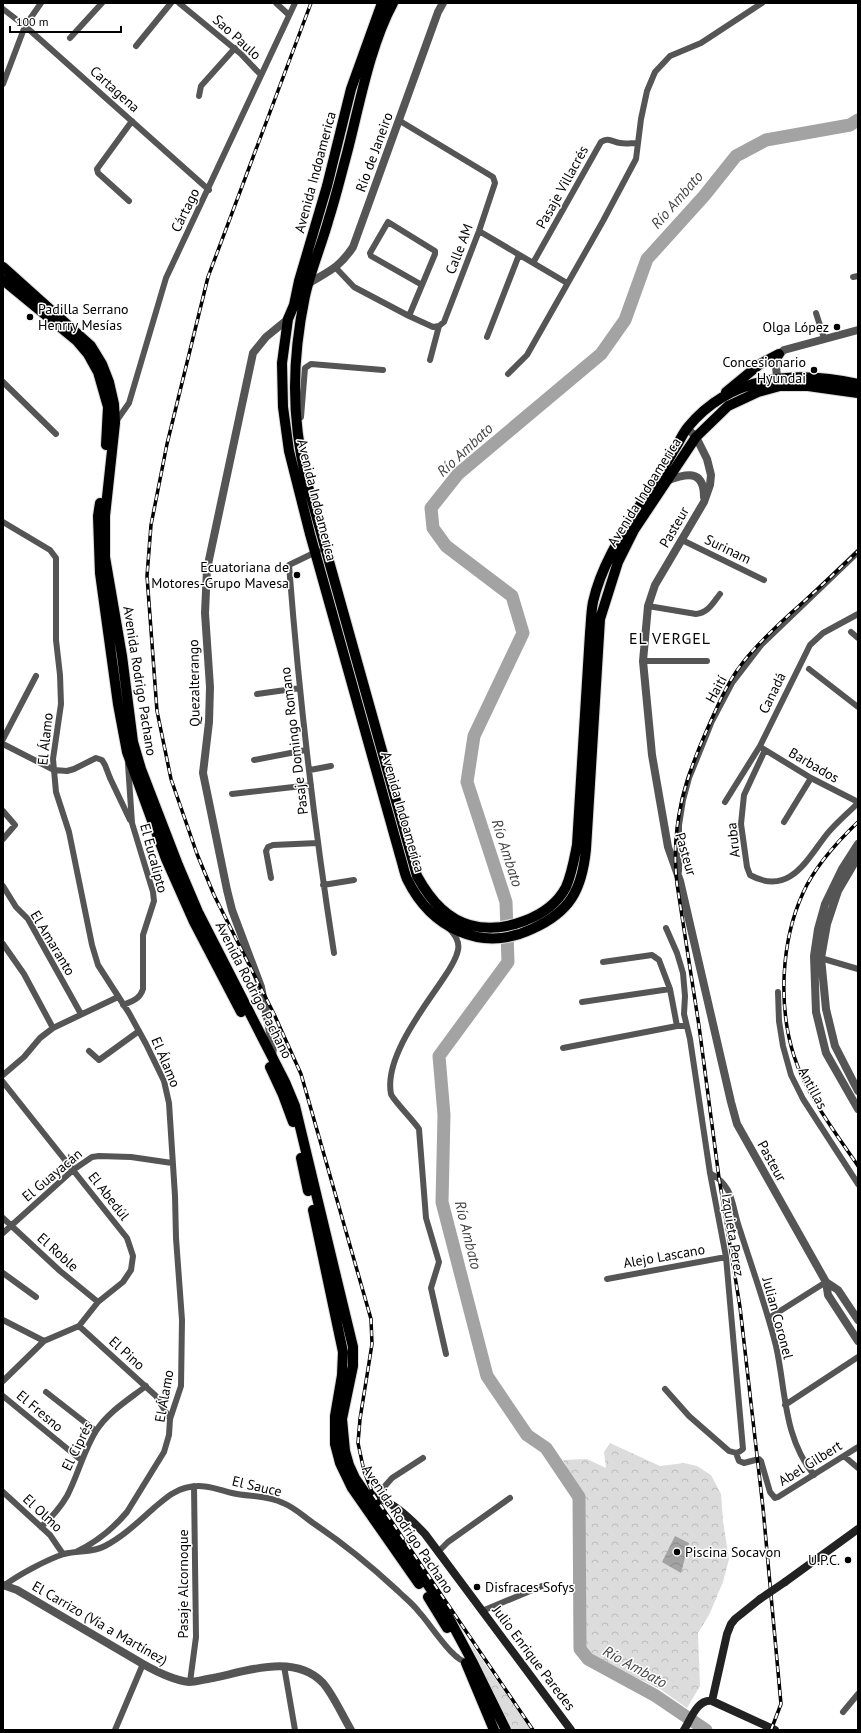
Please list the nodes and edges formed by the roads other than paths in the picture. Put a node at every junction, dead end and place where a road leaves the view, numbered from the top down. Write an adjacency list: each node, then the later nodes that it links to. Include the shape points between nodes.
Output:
1 (41, 3): 13 (street)
2 (102, 3): 14 (street)
3 (171, 3): 15 (street)
4 (179, 3): 16 (street, Sao Paulo)
5 (276, 3): 12 (street)
6 (295, 3): 12 (street, Cártago)
7 (382, 3): 30 (main road, Avenida Indoamerica, via 351,89)
8 (393, 3): 30 (main road, Avenida Indoamerica, via 371,61 330,217)
9 (443, 3): 21 (street, Río de Janeiro)
10 (762, 3): 22 (street, via 701,43 670,56 656,72 647,92)
11 (3, 8): 13 (street, Cartagena)
12 (288, 15): 17 (street, Cártago)
13 (25, 26): 18 (street); 20 (street, Cartagena)
14 (70, 38)
15 (136, 46)
16 (235, 48): 17 (street, Sao Paulo); 19 (street, via 201,86)
17 (260, 74): 23 (street, Cártago)
18 (3, 84)
19 (199, 96)
20 (132, 121): 23 (street, Cartagena); 24 (street, via 97,169 98,173)
21 (400, 121): 25 (street, Calle AM, via 493,178 495,183); 28 (street, Río de Janeiro, via 353,247 346,259)
22 (637, 143): 27 (street, Pasaje Villacrés, via 620,143 609,139 601,142); 31 (street, via 636,159)
23 (208, 190): 49 (street, Cártago, via 166,278 130,404)
24 (129, 201)
25 (480, 231): 26 (street); 36 (street, Calle AM, via 444,322)
26 (519, 255): 27 (street); 38 (street)
27 (533, 263): 31 (street)
28 (336, 268): 30 (street, Río de Janeiro); 34 (street, via 354,287)
29 (5, 277): 49 (main road, Avenida Rodrigo Pachano, via 77,341 88,354 103,387)
30 (304, 282): 35 (main road, Avenida Indoamerica); 55 (main road, Avenida Indoamerica, via 294,375 295,415 298,448)
31 (567, 283): 43 (street, via 527,355)
32 (422, 284): 32 (street, via 371,256 370,253 388,222 435,252); 34 (street)
33 (816, 313): 39 (street)
34 (410, 316): 36 (street, via 433,327)
35 (288, 319): 60 (main road, Avenida Indoamerica, via 282,363 283,407 289,451); 120 (street, Quezalterango, via 266,336 253,352 207,569 205,613 210,715 203,773 230,904 261,987 273,1047)
36 (439, 326): 41 (street, Calle AM)
37 (858, 330): 39 (street)
38 (487, 337)
39 (824, 338): 40 (street, via 784,350)
40 (779, 354): 44 (street); 48 (main road, via 770,357 732,386)
41 (430, 360)
42 (383, 370): 55 (street, via 317,363 305,368 300,416 305,458 316,498)
43 (508, 374)
44 (778, 382): 46 (main road, Avenida Indoamerica, via 810,376); 47 (main road, Avenida Indoamerica); 48 (main road, Avenida Indoamerica, via 749,385); 52 (main road, Avenida Indoamerica, via 728,406)
45 (3, 383): 51 (street)
46 (858, 384)
47 (858, 393)
48 (722, 398): 50 (main road, Avenida Indoamerica)
49 (111, 426): 78 (main road, Avenida Rodrigo Pachano, via 98,516 100,573 123,733); 120 (main road, Avenida Rodrigo Pachano, via 105,557 133,742 141,769 198,912)
50 (687, 428): 52 (street, Pasteur); 94 (main road, Avenida Indoamerica, via 616,544 603,571 593,602)
51 (56, 434)
52 (696, 437): 53 (main road, Avenida Indoamerica); 54 (street, Pasteur, via 708,459 711,475)
53 (666, 481): 54 (street, via 687,474 694,476 703,487); 94 (main road, Avenida Indoamerica, via 634,530 618,562 600,619)
54 (704, 502): 57 (street, Pasteur)
55 (313, 504): 58 (main road, Avenida Indoamerica)
56 (3, 522): 81 (street, El Álamo, via 50,550 57,561 56,640 61,704 53,759)
57 (682, 540): 61 (street, Surinam); 63 (street, Pasteur, via 655,584)
58 (325, 548): 60 (street, Pasaje Domingo Romano); 94 (main road, Avenida Indoamerica, via 417,876 436,904 469,925 487,928 518,923 543,912 556,901 565,888)
59 (858, 552): 98 (street, Haití, via 762,644 732,683 709,728 683,800 678,825)
60 (315, 553): 71 (street, Pasaje Domingo Romano, via 289,565); 101 (main road, Avenida Indoamerica, via 407,878 426,907)
61 (764, 580)
62 (720, 594): 63 (street, via 703,613)
63 (648, 606): 67 (street, Pasteur)
64 (858, 614): 76 (street, Canadá, via 823,633 810,645)
65 (851, 632): 66 (street)
66 (858, 638)
67 (643, 661): 68 (street); 98 (street, Pasteur, via 652,755 668,847)
68 (707, 661)
69 (809, 669): 73 (street)
70 (36, 676): 74 (street)
71 (300, 688): 72 (street); 77 (street, Pasaje Domingo Romano)
72 (257, 694)
73 (858, 707)
74 (3, 739)
75 (3, 744): 81 (street)
76 (762, 748): 83 (street, Barbados); 86 (street, Canadá); 87 (street, Aruba, via 744,795 741,824 750,875 777,882 795,873 804,866 829,832)
77 (306, 750): 79 (street); 82 (street, Pasaje Domingo Romano)
78 (128, 752): 90 (street, El Eucalipto); 163 (main road, Avenida Rodrigo Pachano, via 166,859 194,922 284,1095 294,1126 343,1352 335,1416 335,1444 345,1476)
79 (254, 760)
80 (330, 766): 82 (street)
81 (54, 770): 90 (street, via 67,771 99,758 105,765); 110 (street, El Álamo, via 56,792 69,832 95,957)
82 (310, 770): 84 (street, Pasaje Domingo Romano)
83 (811, 778): 87 (street, Barbados); 89 (street)
84 (311, 785): 85 (street); 92 (street, Pasaje Domingo Romano)
85 (232, 794)
86 (725, 802)
87 (858, 803)
88 (3, 811): 91 (street, via 15,824)
89 (784, 822)
90 (132, 823): 112 (street, El Eucalipto, via 154,901 143,935 143,989 138,999)
91 (3, 839)
92 (318, 844): 96 (street, via 268,847 266,851); 99 (street, Pasaje Domingo Romano)
93 (858, 844): 105 (street, via 839,874 825,904 818,929)
94 (582, 847): 101 (main road, Avenida Indoamerica, via 584,872 574,896 560,914 544,924 523,934 486,939 463,935)
95 (858, 857): 105 (street, via 838,891)
96 (271, 878)
97 (354, 880): 99 (street)
98 (680, 881): 135 (street, Pasteur, via 737,1124)
99 (323, 885): 104 (street, Pasaje Domingo Romano)
100 (3, 886): 113 (street, El Amaranto, via 16,908 28,920)
101 (445, 924): 144 (street, via 455,936 458,949 399,1049 390,1075 391,1095 419,1129 426,1218 439,1262 431,1288)
102 (666, 928): 115 (street, Izquieta Perez, via 683,973)
103 (3, 944): 116 (street, via 24,974)
104 (334, 953)
105 (818, 957): 107 (street); 123 (street, via 835,1046); 124 (street, via 816,1012 826,1053)
106 (603, 962): 108 (street, via 652,955 660,960)
107 (858, 969)
108 (670, 989): 111 (street); 114 (street)
109 (778, 992): 128 (street, Antillas, via 779,1021 791,1075 803,1100)
110 (118, 997): 112 (street, El Álamo); 113 (street)
111 (582, 1002)
112 (123, 1005): 117 (street, El Álamo)
113 (81, 1014): 116 (street)
114 (677, 1026): 115 (street); 118 (street)
115 (686, 1026): 127 (street, Izquieta Perez)
116 (53, 1028): 121 (street)
117 (139, 1030): 119 (street, via 99,1060); 125 (street, El Álamo, via 166,1088)
118 (563, 1048)
119 (89, 1050)
120 (272, 1058): 163 (main road, Avenida Rodrigo Pachano, via 295,1106 353,1347 353,1366 342,1419 343,1438 349,1465)
121 (3, 1075)
122 (3, 1082): 126 (street, El Abedúl)
123 (858, 1091)
124 (858, 1109)
125 (172, 1163): 126 (street, El Guayacán, via 131,1157 99,1156); 152 (street, El Álamo, via 182,1353 181,1386)
126 (73, 1170): 130 (street, El Guayacán); 137 (street, El Abedúl, via 127,1238 133,1256 131,1270 123,1282)
127 (710, 1173): 132 (street, Izquieta Perez); 138 (street, Julian Coronel, via 724,1182 730,1193)
128 (858, 1184)
129 (3, 1218): 130 (street, El Roble)
130 (12, 1226): 131 (street, El Guayacán); 137 (street, El Roble)
131 (3, 1233)
132 (726, 1257): 134 (street, Alejo Lascano); 155 (street, Izquieta Perez, via 743,1449)
133 (3, 1273): 136 (street)
134 (606, 1279)
135 (826, 1282): 138 (street); 140 (street, via 838,1290); 142 (street, via 828,1295)
136 (36, 1297)
137 (98, 1302): 141 (street, El Abedúl)
138 (769, 1318): 151 (street, Julian Coronel)
139 (3, 1320): 143 (street)
140 (858, 1320)
141 (79, 1326): 143 (street); 147 (street, El Pino)
142 (858, 1340)
143 (44, 1341): 146 (street)
144 (446, 1354)
145 (858, 1357): 151 (street)
146 (3, 1381)
147 (146, 1386): 152 (street, El Pino, via 156,1396); 153 (street, El Ciprés, via 112,1412)
148 (665, 1389): 155 (street, via 689,1416 729,1451)
149 (46, 1392): 153 (street)
150 (3, 1396): 158 (street, El Fresno)
151 (785, 1406): 160 (street, Julian Coronel, via 800,1452)
152 (170, 1419): 168 (street, El Álamo, via 164,1452 127,1512 104,1536)
153 (96, 1431): 158 (street, El Ciprés)
154 (858, 1446): 156 (street, Abel Gilbert)
155 (736, 1453): 160 (street, Abel Gilbert, via 739,1461 744,1463 759,1459 761,1461 770,1492 775,1498)
156 (844, 1456): 159 (street); 160 (street, Abel Gilbert)
157 (424, 1458): 164 (street, via 392,1478)
158 (81, 1460): 166 (street, El Ciprés, via 67,1496 52,1517)
159 (858, 1468)
160 (814, 1475)
161 (194, 1486): 168 (street, El Sauce, via 166,1497 123,1535 108,1544 92,1551); 174 (street, El Sauce, via 213,1487 232,1493 269,1498 293,1509 377,1571 419,1611 459,1660); 177 (street, Pasaje Alcornoque, via 196,1637)
162 (3, 1492): 166 (street, El Olmo)
163 (362, 1496): 164 (main road, Julio Enrique Paredes); 174 (main road, Avenida Rodrigo Pachano)
164 (377, 1496): 169 (main road, Julio Enrique Paredes, via 406,1515)
165 (510, 1498): 169 (street)
166 (41, 1527): 170 (street, El Olmo, via 55,1541)
167 (858, 1528): 179 (main road, bridge, via 760,1599 731,1624)
168 (76, 1552): 170 (street, El Sauce)
169 (438, 1552): 173 (main road, Julio Enrique Paredes)
170 (63, 1554): 171 (street, El Sauce, via 18,1575)
171 (4, 1585): 175 (street, El Carrizo (Vía a Martínez), via 17,1590)
172 (542, 1586): 173 (street)
173 (482, 1611): 186 (main road, Julio Enrique Paredes)
174 (469, 1662): 184 (main road, Avenida Rodrigo Pachano); 185 (main road, Avenida Rodrigo Pachano)
175 (143, 1664): 177 (street, El Carrizo (Vía a Martínez), via 162,1674); 181 (street)
176 (284, 1666): 177 (street, El Carrizo (Vía a Martínez)); 182 (street); 183 (street, El Carrizo (Vía a Martínez), via 304,1669 323,1683)
177 (190, 1682)
178 (858, 1694): 180 (street)
179 (712, 1701): 187 (main road, via 701,1702); 188 (main road)
180 (843, 1712)
181 (115, 1730)
182 (295, 1730)
183 (351, 1730)
184 (494, 1730)
185 (506, 1730)
186 (571, 1730)
187 (684, 1730)
188 (775, 1730)

